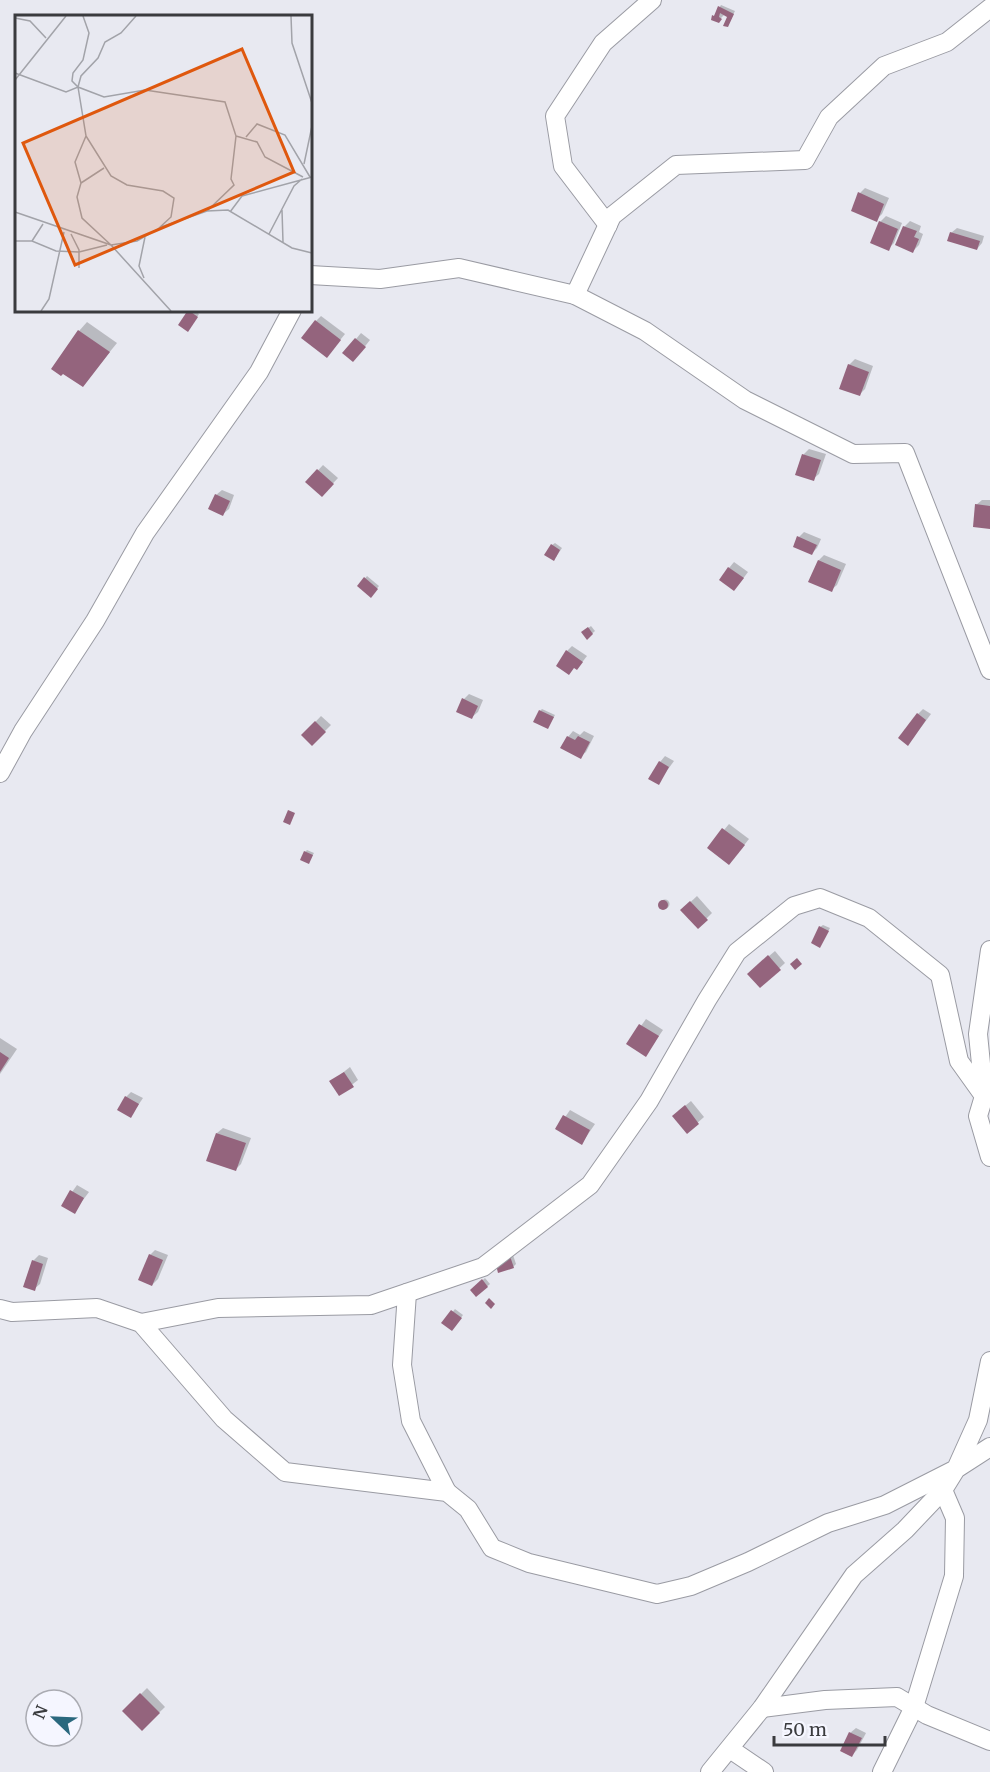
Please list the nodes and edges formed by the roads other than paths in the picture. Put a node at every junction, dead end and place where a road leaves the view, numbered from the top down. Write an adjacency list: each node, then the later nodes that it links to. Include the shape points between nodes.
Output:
1 (652, 0): 3 (street, via 603,43 555,116 563,166)
2 (990, 8): 3 (street, via 947,42 885,66 829,117 805,160 676,165 612,216)
3 (608, 225): 5 (street)
4 (312, 275): 5 (street, via 380,279 459,268)
5 (575, 294): 7 (street, via 645,331 745,400 853,454 905,453)
6 (291, 312): 8 (street, via 259,372 145,533)
7 (990, 670)
8 (0, 773)
9 (990, 950): 10 (street, via 978,1034)
10 (984, 1096): 11 (street, via 978,1116); 12 (street, via 959,1061 940,975 868,918 820,898 794,906 737,952 649,1101 590,1185 483,1267)
11 (990, 1157)
12 (407, 1293): 14 (street, via 371,1305 218,1308); 19 (street, via 402,1365 411,1421)
13 (0, 1309): 14 (street, via 12,1312 97,1308)
14 (141, 1323): 19 (street, via 224,1419 285,1472)
15 (990, 1361): 17 (street, via 978,1420)
16 (990, 1447): 17 (street)
17 (956, 1469): 18 (street); 19 (street, via 885,1505 828,1523 691,1586 657,1594 529,1563 492,1548 468,1509)
18 (944, 1490): 20 (street, via 955,1518 954,1576); 21 (street, via 854,1575)
19 (447, 1492)
20 (914, 1707): 21 (street, via 897,1697); 22 (street); 26 (street)
21 (762, 1708): 23 (street)
22 (990, 1741)
23 (730, 1749): 24 (street); 25 (street)
24 (710, 1772)
25 (764, 1772)
26 (882, 1772)

